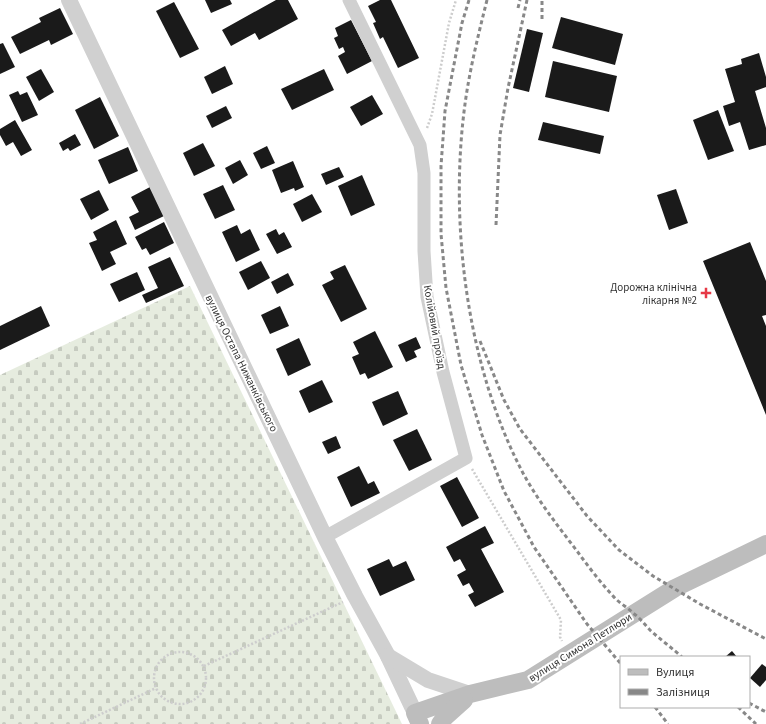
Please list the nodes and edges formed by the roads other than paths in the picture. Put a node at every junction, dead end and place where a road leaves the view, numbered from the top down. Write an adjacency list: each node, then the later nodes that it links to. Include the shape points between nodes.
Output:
1 (69, 0): 3 (street, вулиця Остапа Нижанківського)
2 (349, 0): 3 (street, Колійовий проїзд, via 420,145 424,173 427,297 443,372 466,458)
3 (325, 537): 5 (street, вулиця Остапа Нижанківського)
4 (766, 544): 6 (main road, вулиця Симона Петлюри, via 675,588 528,680)
5 (388, 656): 6 (street, via 428,680); 7 (street, вулиця Остапа Нижанківського)
6 (470, 694): 7 (main road, вулиця Симона Петлюри); 8 (main road)
7 (418, 718)
8 (440, 724)

